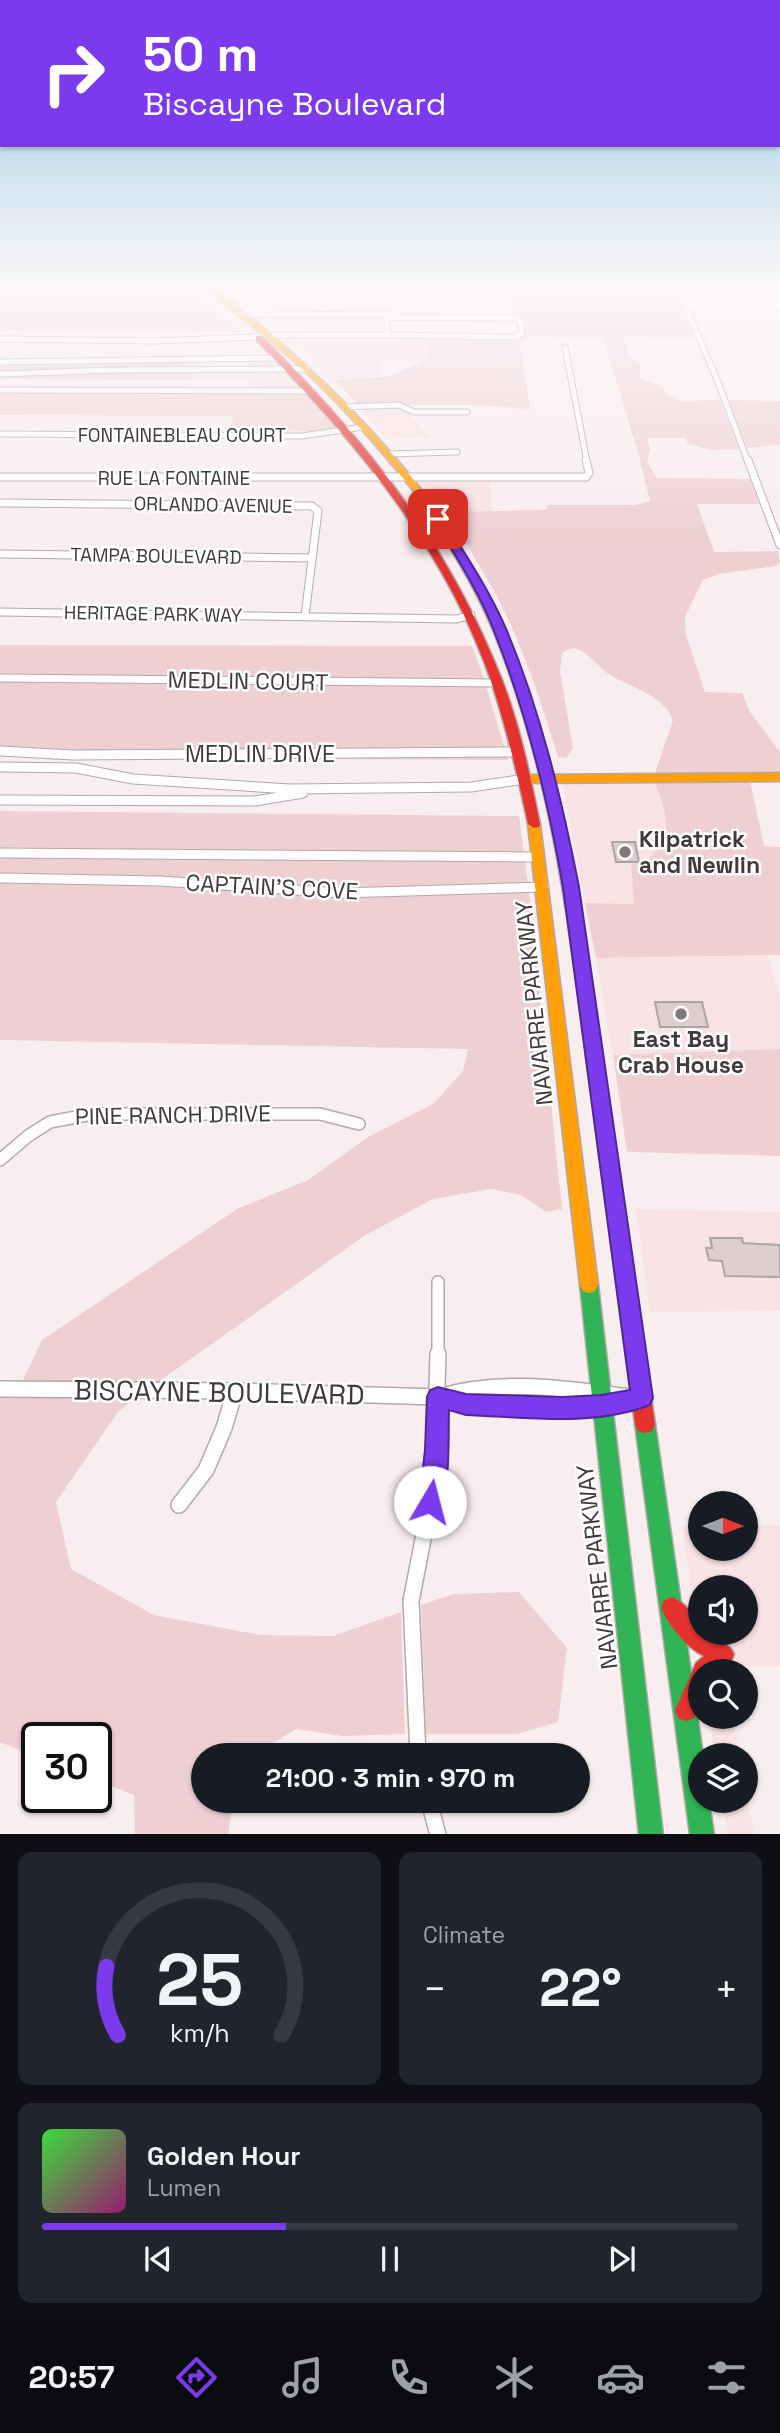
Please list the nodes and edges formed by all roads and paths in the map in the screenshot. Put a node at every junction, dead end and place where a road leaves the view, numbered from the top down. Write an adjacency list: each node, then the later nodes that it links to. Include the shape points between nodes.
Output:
1 (308, 369): 4 (street); 8 (main road, NAVARRE PARKWAY)
2 (569, 369): 16 (street, RUE LA FONTAINE, via 588,477)
3 (712, 369): 20 (street)
4 (292, 370): 5 (street); 7 (main road, NAVARRE PARKWAY)
5 (0, 374)
6 (0, 390): 7 (street)
7 (312, 391): 11 (main road, NAVARRE PARKWAY)
8 (344, 407): 9 (street, via 399,405 414,412); 10 (main road, NAVARRE PARKWAY)
9 (467, 412)
10 (363, 426): 11 (street, FONTAINEBLEAU COURT); 14 (main road, NAVARRE PARKWAY)
11 (348, 430): 12 (street, FONTAINEBLEAU COURT, via 302,436); 14 (main road, NAVARRE PARKWAY)
12 (0, 434)
13 (457, 453): 14 (street)
14 (384, 461): 16 (main road, NAVARRE PARKWAY); 17 (street, RUE LA FONTAINE, via 372,473); 18 (main road, NAVARRE PARKWAY)
15 (0, 477): 17 (street, RUE LA FONTAINE)
16 (407, 477): 18 (street, RUE LA FONTAINE); 23 (main road, NAVARRE PARKWAY)
17 (348, 479): 18 (street, RUE LA FONTAINE)
18 (390, 479): 25 (main road, NAVARRE PARKWAY, via 435,547)
19 (0, 503): 22 (street, ORLANDO AVENUE, via 312,506 318,511)
20 (780, 545)
21 (0, 554): 22 (street, TAMPA BOULEVARD)
22 (312, 558): 26 (street, ORLANDO AVENUE)
23 (477, 581): 25 (main road, via 480,597); 29 (main road, NAVARRE PARKWAY)
24 (0, 612): 26 (street, HERITAGE PARK WAY)
25 (471, 615): 26 (street, HERITAGE PARK WAY, via 457,619); 28 (main road, NAVARRE PARKWAY); 29 (main road, via 489,624 520,703)
26 (305, 616)
27 (0, 678): 28 (street, MEDLIN COURT)
28 (497, 683): 31 (main road, NAVARRE PARKWAY)
29 (534, 726): 33 (main road, NAVARRE PARKWAY)
30 (0, 751): 31 (street, MEDLIN DRIVE, via 73,755)
31 (519, 752): 35 (main road, NAVARRE PARKWAY)
32 (0, 767): 36 (street, via 76,768 133,779)
33 (548, 777): 34 (main road); 35 (main road); 48 (main road, NAVARRE PARKWAY, via 571,887)
34 (780, 777)
35 (525, 779): 36 (street, via 471,787); 39 (main road, NAVARRE PARKWAY)
36 (317, 790): 37 (street, via 255,802)
37 (0, 800)
38 (0, 853): 39 (street)
39 (539, 857): 41 (main road, NAVARRE PARKWAY)
40 (0, 878): 41 (street, CAPTAIN'S COVE, via 160,881 341,893)
41 (544, 887): 49 (main road, NAVARRE PARKWAY)
42 (359, 1124): 43 (street, PINE RANCH DRIVE, via 320,1114 79,1114 35,1129)
43 (0, 1160)
44 (438, 1282): 47 (street)
45 (0, 1389): 46 (street, BISCAYNE BOULEVARD)
46 (234, 1391): 47 (street, BISCAYNE BOULEVARD); 50 (street, via 206,1470)
47 (438, 1397): 49 (street, BISCAYNE BOULEVARD, via 466,1405); 55 (street, via 434,1483 411,1601)
48 (642, 1398): 49 (street, BISCAYNE BOULEVARD); 51 (main road, NAVARRE PARKWAY)
49 (600, 1399): 58 (main road, NAVARRE PARKWAY)
50 (179, 1505)
51 (672, 1608): 52 (main road, via 701,1643 723,1654); 54 (main road, NAVARRE PARKWAY)
52 (718, 1659)
53 (688, 1706): 54 (main road)
54 (686, 1710): 59 (main road, NAVARRE PARKWAY)
55 (417, 1743)
56 (432, 1813): 57 (street)
57 (438, 1834)
58 (651, 1834)
59 (702, 1834)

